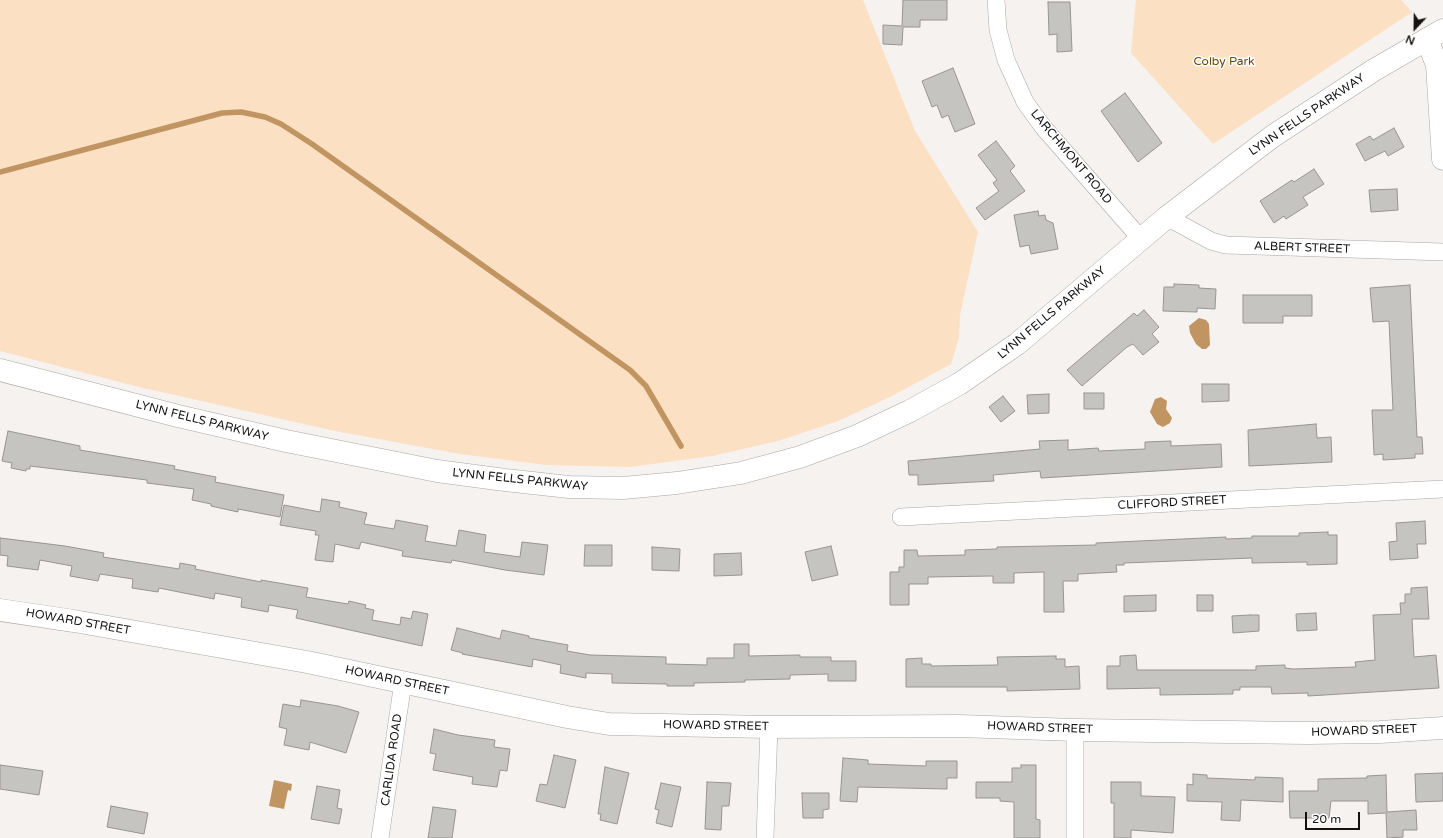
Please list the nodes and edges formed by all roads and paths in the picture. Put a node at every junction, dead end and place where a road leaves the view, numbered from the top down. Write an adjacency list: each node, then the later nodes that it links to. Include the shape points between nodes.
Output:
1 (996, 0): 5 (street, LARCHMONT ROAD, via 998,30 1006,60 1025,102)
2 (1435, 34): 3 (street); 4 (street, LYNN FELLS PARKWAY, via 1279,132)
3 (1443, 159)
4 (1167, 217): 5 (street, LYNN FELLS PARKWAY); 6 (street, ALBERT STREET, via 1206,239 1226,245)
5 (1141, 239): 7 (street, LYNN FELLS PARKWAY, via 1017,344 959,384 910,411 857,436 800,456 741,473 677,483 623,488 569,487 437,471 286,441)
6 (1443, 252)
7 (0, 370)
8 (1443, 489): 9 (street, CLIFFORD STREET)
9 (901, 517)
10 (0, 610): 11 (street, HOWARD STREET, via 160,636)
11 (403, 682): 12 (street, HOWARD STREET, via 596,722 621,725); 15 (street, CARLIDA ROAD)
12 (769, 726): 14 (street, HOWARD STREET, via 951,726); 16 (street)
13 (1443, 728): 14 (street, HOWARD STREET, via 1307,733)
14 (1075, 730): 17 (street)
15 (380, 838)
16 (765, 838)
17 (1075, 838)

